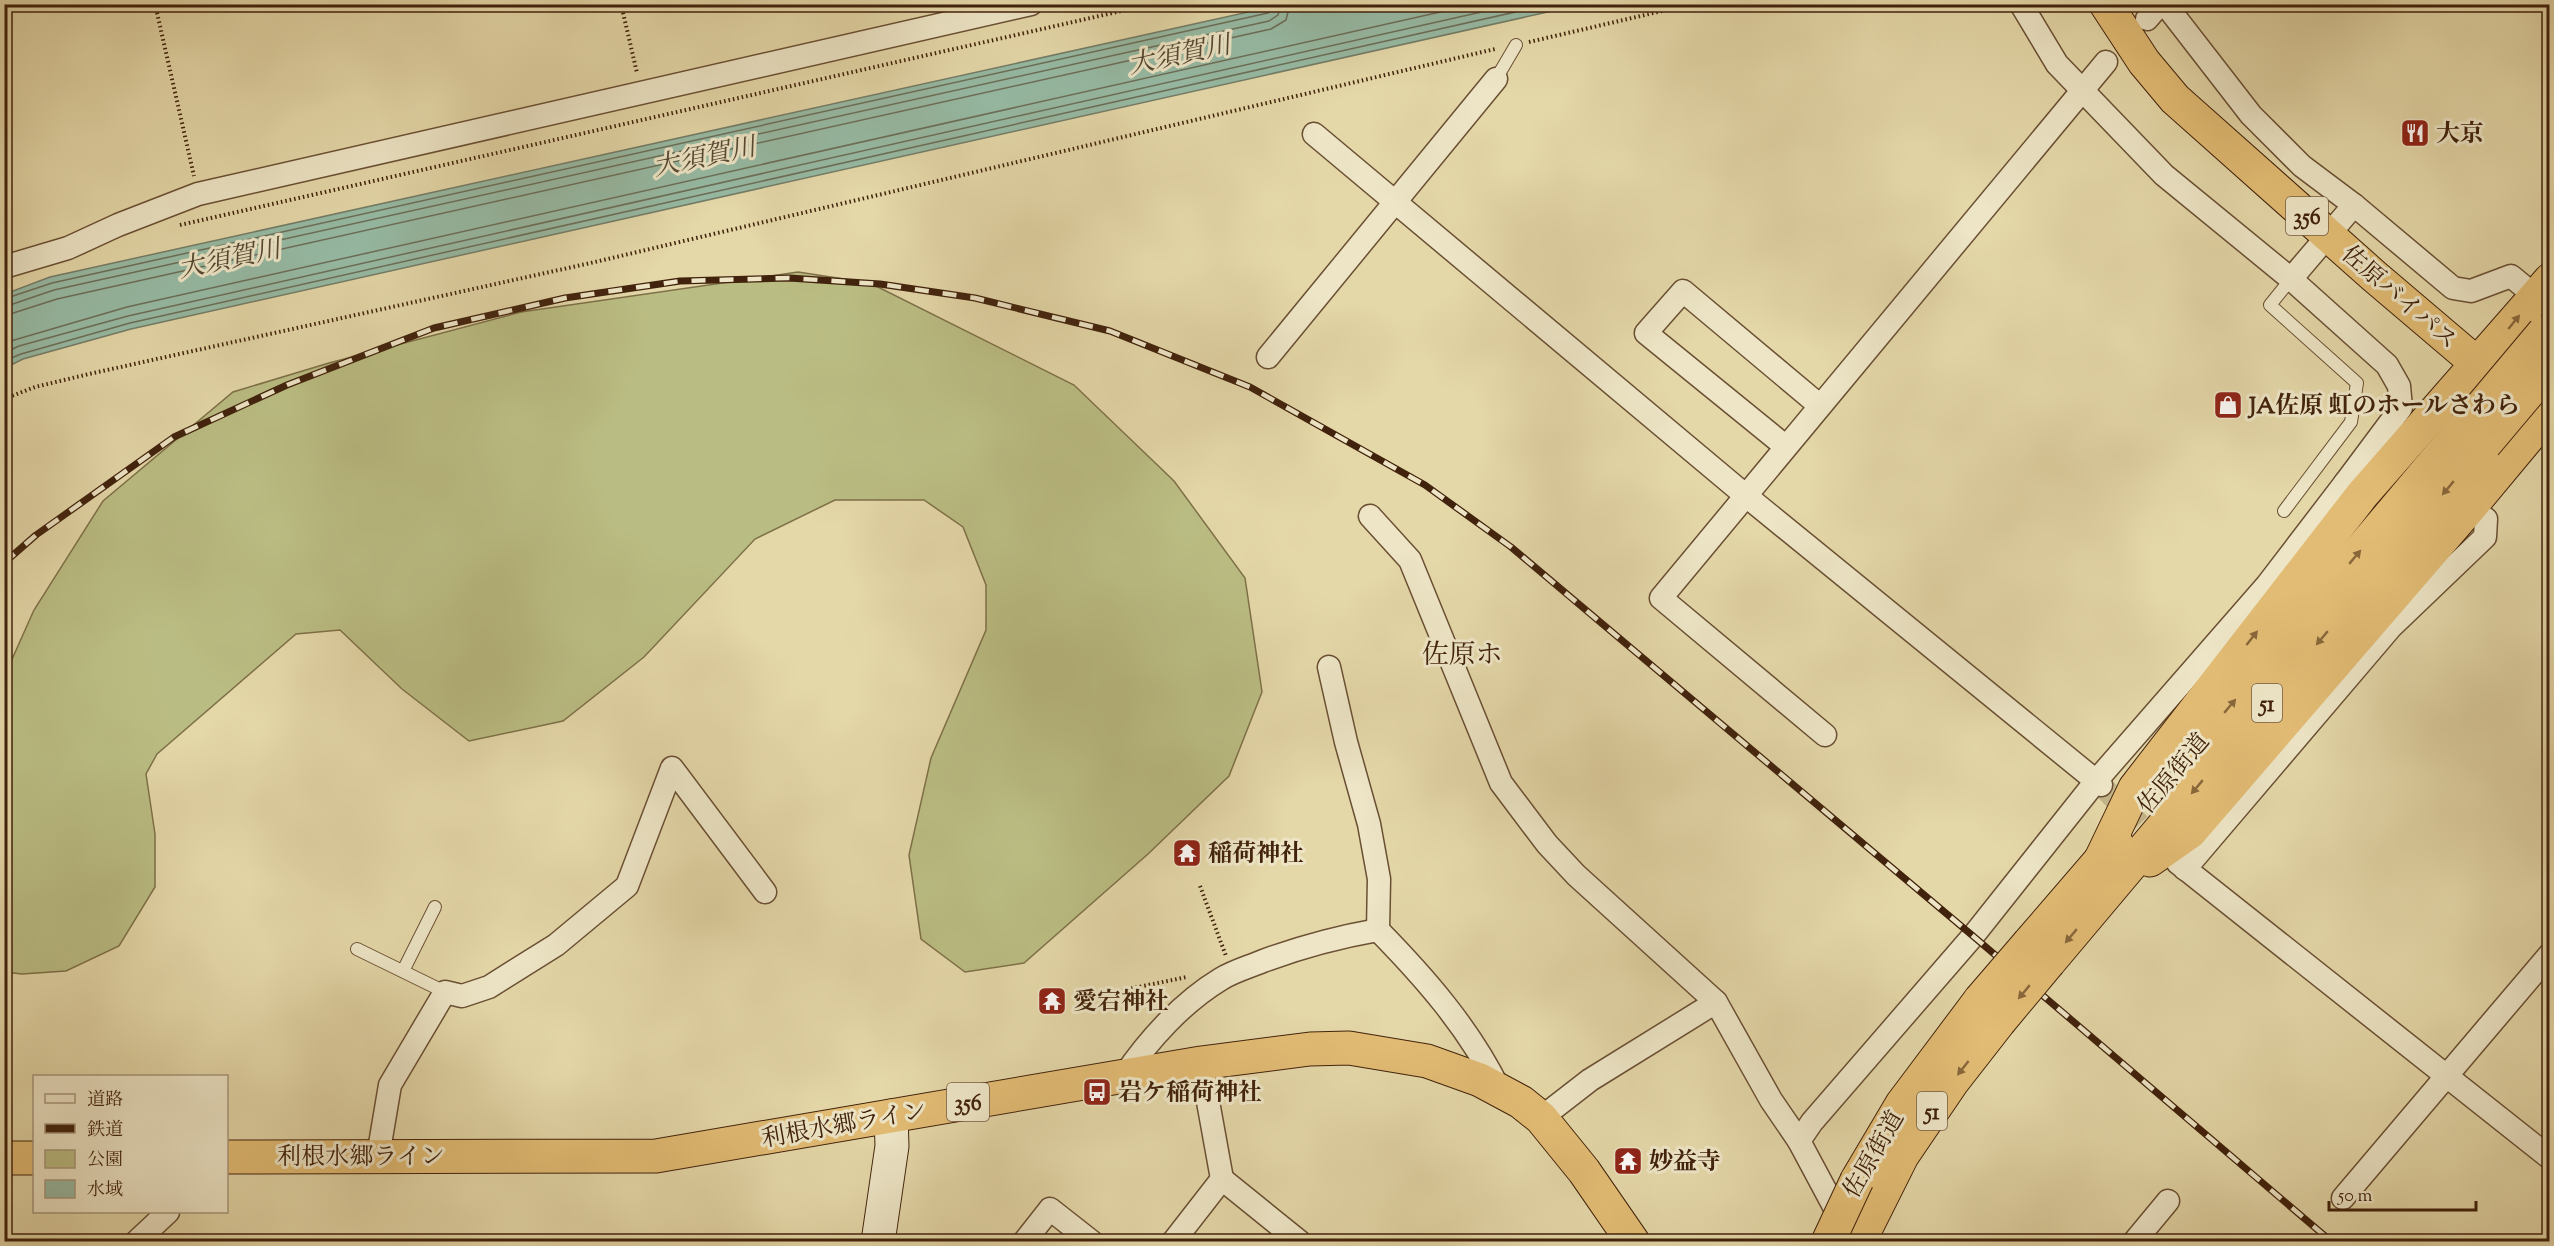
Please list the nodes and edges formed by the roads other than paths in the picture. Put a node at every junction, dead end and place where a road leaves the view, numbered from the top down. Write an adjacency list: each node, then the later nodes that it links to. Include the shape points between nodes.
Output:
1 (1031, 4): 13 (street, via 198,194 68,248)
2 (2021, 4): 8 (street, via 2057,64)
3 (2106, 4): 12 (highway, 佐原バイパス / 356, via 2175,99)
4 (2157, 9): 11 (street, via 2302,166)
5 (1516, 45): 7 (lane)
6 (2106, 62): 8 (street)
7 (1496, 80): 10 (street)
8 (2082, 90): 14 (street, via 2164,175); 20 (street)
9 (1314, 134): 10 (street)
10 (1395, 203): 17 (street); 25 (street)
11 (2354, 205): 12 (street); 15 (street, via 2453,288 2471,291 2511,276)
12 (2329, 235): 14 (street); 18 (highway, 佐原バイパス / 356)
13 (4, 267)
14 (2291, 279): 24 (street, via 2387,365 2399,386 2401,408); 27 (lane, via 2270,306 2357,382 2350,422)
15 (2542, 288): 18 (highway, one-way to 15)
16 (2547, 329): 22 (highway, 佐原街道 / 51, bridge)
17 (1268, 357)
18 (2478, 364): 21 (highway, 佐原バイパス / 356); 24 (highway)
19 (2550, 367): 22 (highway, 佐原街道 / 51, bridge)
20 (1820, 405): 23 (street); 23 (street, via 1683,291 1646,333)
21 (2546, 421): 26 (highway)
22 (2475, 435): 32 (highway, 佐原街道 / 51)
23 (1785, 446): 25 (street)
24 (2354, 489): 31 (street); 32 (highway, one-way to 24, via 2135,788)
25 (1745, 495): 30 (street, via 1661,598); 31 (street)
26 (2470, 507): 32 (highway, via 2190,832); 44 (street, via 2486,519 2485,537 2391,627 2182,866)
27 (2284, 511)
28 (1370, 516): 40 (street, via 1410,560 1501,783 1576,875)
29 (1329, 668): 35 (street, via 1369,824 1379,879)
30 (1825, 735)
31 (2099, 783): 48 (street)
32 (2108, 871): 41 (highway, 佐原街道 / 51, bridge)
33 (765, 892): 39 (street, via 672,768 627,886 556,945 489,987 462,996)
34 (435, 907): 38 (lane)
35 (1378, 930): 43 (street, via 1287,953 1226,976 1189,1004 1144,1047); 45 (street, via 1425,979 1481,1053)
36 (357, 949): 38 (lane)
37 (2550, 954): 44 (street)
38 (403, 971): 39 (lane)
39 (446, 992): 49 (street, via 390,1085)
40 (1716, 1002): 47 (street, via 1590,1080); 48 (street, via 1771,1100)
41 (1989, 1011): 65 (highway, 佐原街道 / 51, bridge, via 1902,1104 1857,1180); 67 (highway, 佐原街道 / 51, one-way to 67, via 1953,1081 1902,1156)
42 (1201, 1063): 43 (highway, 利根水郷ライン / 356); 45 (highway, 利根水郷ライン / 356, via 1310,1048 1349,1048 1427,1061); 54 (street)
43 (1124, 1076): 46 (highway, 利根水郷ライン / 356)
44 (2447, 1076): 53 (street); 55 (street)
45 (1499, 1089): 47 (highway, 利根水郷ライン / 356)
46 (891, 1116): 49 (highway, 利根水郷ライン / 356, via 656,1156); 59 (street, via 892,1146)
47 (1541, 1118): 64 (highway, 利根水郷ライン / 356)
48 (1799, 1141): 66 (street)
49 (378, 1156): 50 (highway, 利根水郷ライン / 356)
50 (228, 1157)
51 (4, 1158): 52 (highway)
52 (33, 1158)
53 (2550, 1158)
54 (1221, 1179): 62 (street); 63 (street)
55 (2343, 1198)
56 (2169, 1201): 68 (street)
57 (167, 1213): 58 (street)
58 (146, 1238)
59 (878, 1242)
60 (1024, 1242): 61 (street, via 1050,1209)
61 (1092, 1242)
62 (1173, 1242)
63 (1300, 1242)
64 (1633, 1242)
65 (1828, 1242)
66 (1853, 1242)
67 (1859, 1242)
68 (2134, 1242)

